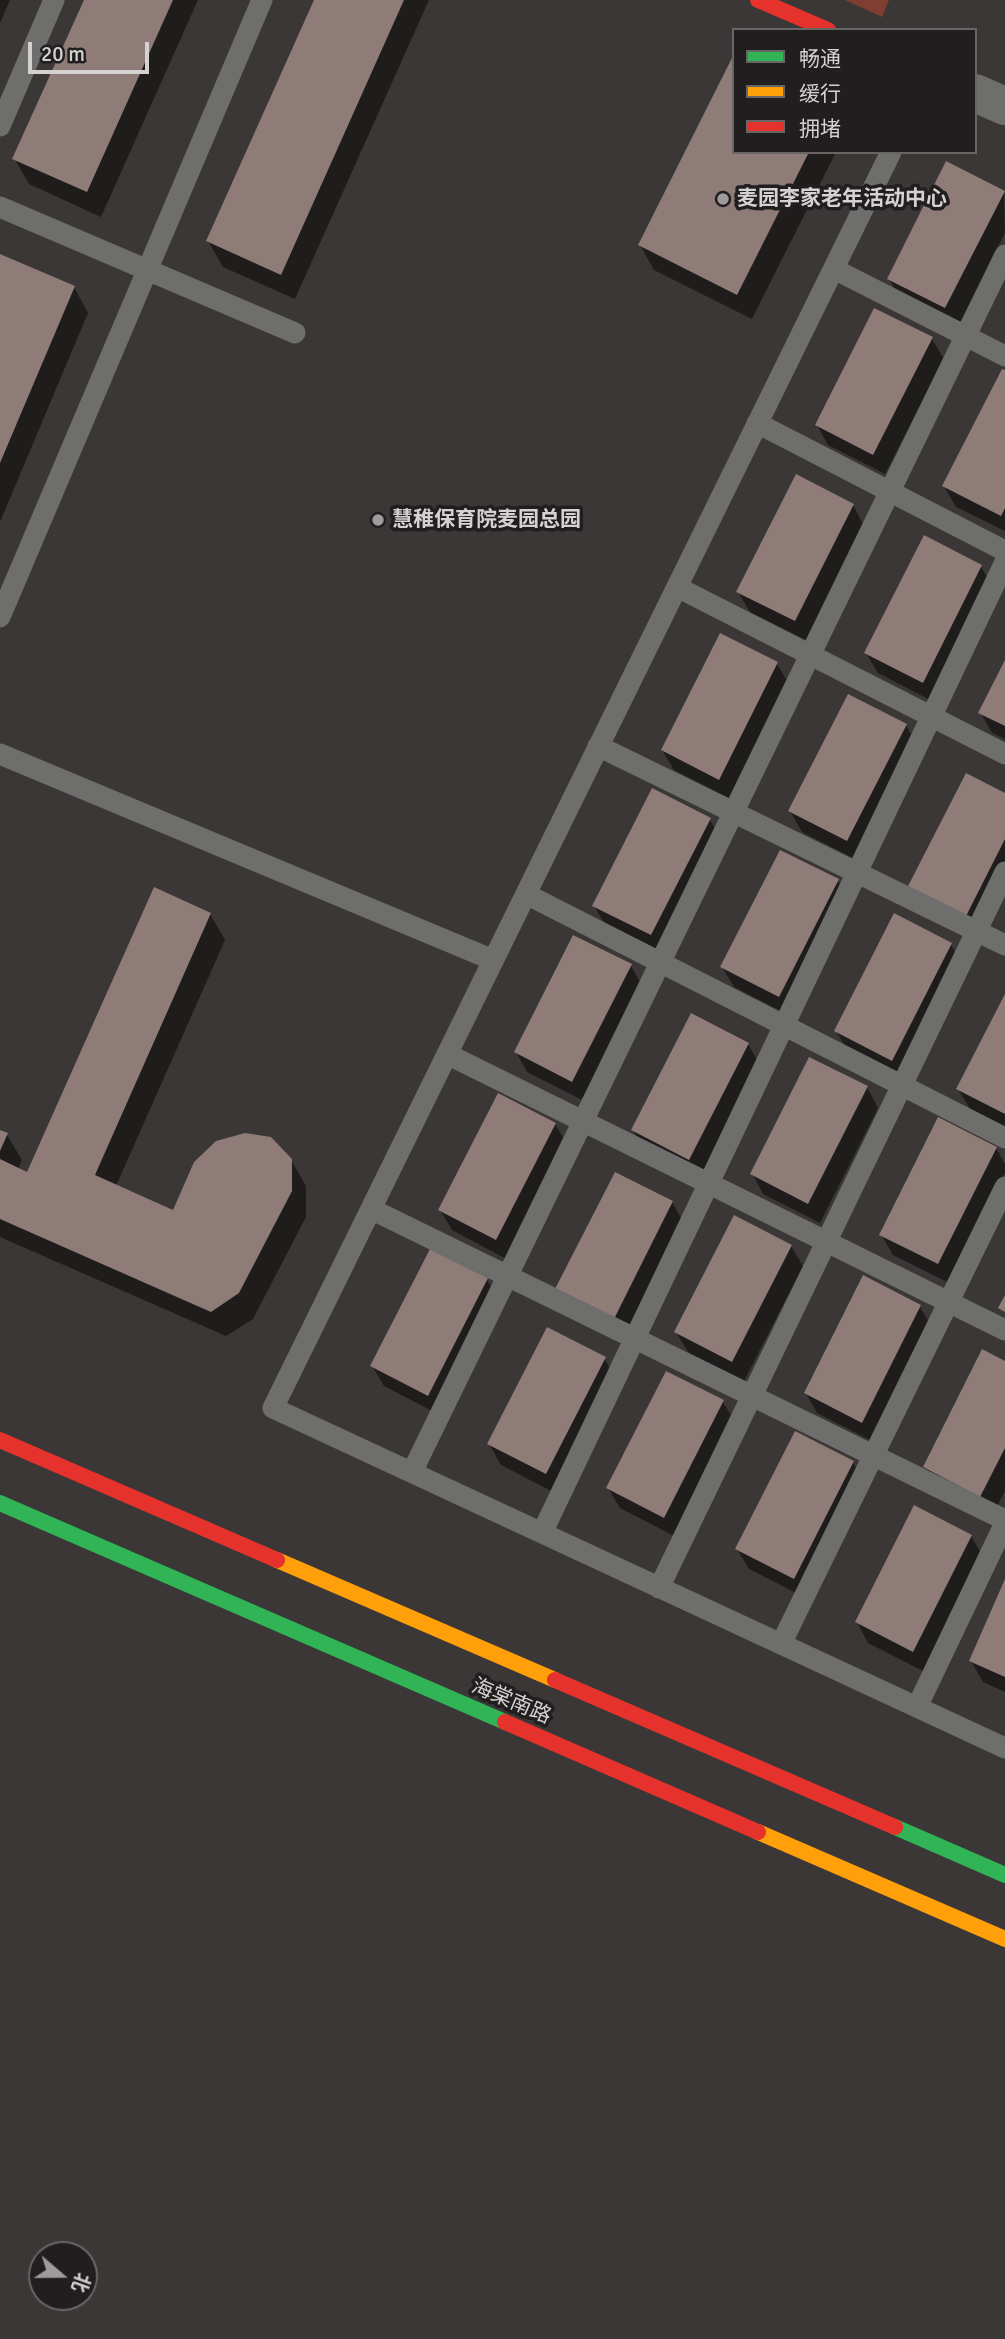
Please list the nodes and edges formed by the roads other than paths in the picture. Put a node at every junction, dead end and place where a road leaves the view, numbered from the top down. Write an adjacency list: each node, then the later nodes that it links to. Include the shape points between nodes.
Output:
1 (54, 0): 7 (lane)
2 (262, 0): 12 (lane)
3 (758, 0): 4 (main road)
4 (823, 28)
5 (977, 94): 6 (street)
6 (1005, 106)
7 (0, 126)
8 (890, 154): 11 (lane)
9 (0, 207): 12 (lane)
10 (1005, 255): 14 (lane)
11 (834, 269): 14 (lane); 16 (lane)
12 (148, 270): 13 (lane); 21 (lane)
13 (295, 332)
14 (966, 336): 15 (lane); 17 (lane)
15 (1005, 356)
16 (757, 423): 17 (lane); 20 (lane)
17 (890, 492): 18 (lane); 22 (lane)
18 (1005, 551)
19 (1005, 562): 23 (lane)
20 (677, 587): 22 (lane); 24 (lane)
21 (0, 617)
22 (810, 655): 23 (lane); 27 (lane)
23 (931, 716): 26 (lane); 29 (lane)
24 (598, 746): 27 (lane); 30 (lane)
25 (0, 754): 33 (lane)
26 (1005, 754)
27 (734, 812): 29 (lane); 34 (lane)
28 (1005, 872): 31 (lane)
29 (856, 873): 31 (lane); 35 (lane)
30 (526, 894): 33 (lane); 34 (lane)
31 (976, 931): 32 (lane); 37 (lane)
32 (1005, 945)
33 (493, 960): 36 (lane)
34 (661, 962): 35 (lane); 38 (lane)
35 (784, 1025): 37 (lane); 40 (lane)
36 (447, 1054): 38 (lane); 42 (lane)
37 (902, 1086): 39 (lane); 43 (lane)
38 (583, 1122): 40 (lane); 44 (lane)
39 (1005, 1138)
40 (708, 1184): 43 (lane); 47 (lane)
41 (1005, 1188): 45 (lane)
42 (371, 1209): 44 (lane); 51 (lane, via 273,1408)
43 (826, 1242): 45 (lane); 48 (lane)
44 (508, 1276): 47 (lane); 51 (lane)
45 (949, 1302): 46 (lane); 50 (lane)
46 (1005, 1330)
47 (635, 1338): 48 (lane); 54 (lane)
48 (752, 1396): 50 (lane); 55 (lane)
49 (0, 1440): 59 (main road, 海棠南路)
50 (874, 1456): 53 (lane); 56 (lane)
51 (412, 1472): 54 (lane)
52 (0, 1503): 60 (main road, 海棠南路)
53 (1005, 1522): 57 (lane)
54 (542, 1533): 55 (lane)
55 (659, 1588): 56 (lane)
56 (782, 1644): 57 (lane)
57 (918, 1707): 58 (lane)
58 (1005, 1748)
59 (1005, 1875)
60 (1005, 1939)

